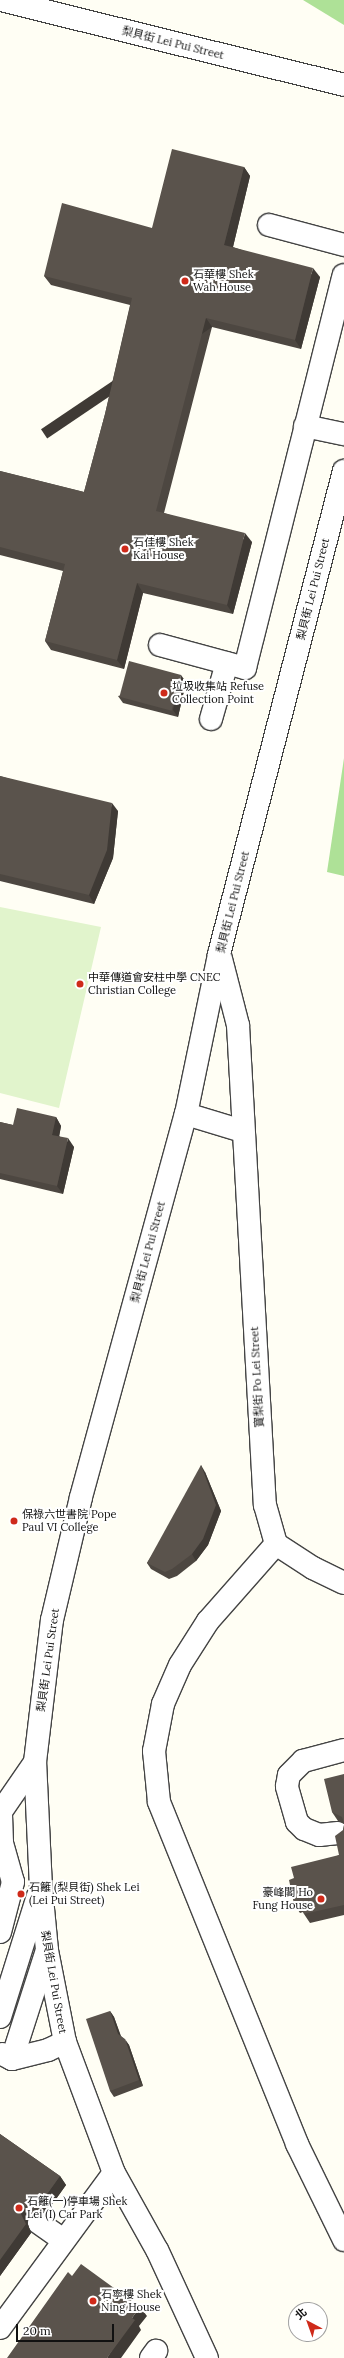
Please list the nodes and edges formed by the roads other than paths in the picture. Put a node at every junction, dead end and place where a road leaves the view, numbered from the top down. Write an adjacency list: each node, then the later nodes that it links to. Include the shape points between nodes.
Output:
1 (1, 0): 2 (street, 梨貝街 Lei Pui Street)
2 (344, 85)
3 (269, 225): 4 (street)
4 (344, 245)
5 (344, 275): 6 (street)
6 (305, 426): 7 (street); 10 (street, via 245,668)
7 (344, 434)
8 (344, 471): 12 (street, 梨貝街 Lei Pui Street)
9 (160, 645): 10 (street)
10 (227, 663): 11 (street)
11 (211, 719)
12 (219, 954): 13 (street, 梨貝街 Lei Pui Street); 14 (street, 寶梨街 Po Lei Street, via 238,1025)
13 (186, 1114): 14 (street); 18 (street, 梨貝街 Lei Pui Street, via 81,1497 52,1620)
14 (242, 1130): 15 (street, 寶梨街 Po Lei Street, via 265,1505)
15 (276, 1544): 16 (street, via 313,1568); 31 (street, via 208,1621 180,1664 163,1704 154,1751 159,1802 297,2144)
16 (344, 1583)
17 (344, 1750): 20 (street, via 303,1761 288,1774 287,1786 297,1822 304,1829 319,1835)
18 (35, 1762): 19 (street); 22 (street, 梨貝街 Lei Pui Street)
19 (0, 1813): 21 (street)
20 (338, 1833)
21 (1, 1846): 23 (street, via 13,1882)
22 (41, 1888): 24 (street, 梨貝街 Lei Pui Street); 25 (street)
23 (0, 1932)
24 (47, 1950): 26 (street, 梨貝街 Lei Pui Street); 27 (street)
25 (0, 2017)
26 (65, 2042): 27 (street, via 39,2053); 28 (street, 梨貝街 Lei Pui Street)
27 (6, 2056)
28 (114, 2173): 30 (street); 33 (street, 梨貝街 Lei Pui Street, via 157,2250)
29 (39, 2223): 30 (street)
30 (63, 2240): 32 (street)
31 (344, 2240)
32 (0, 2328)
33 (207, 2358)

